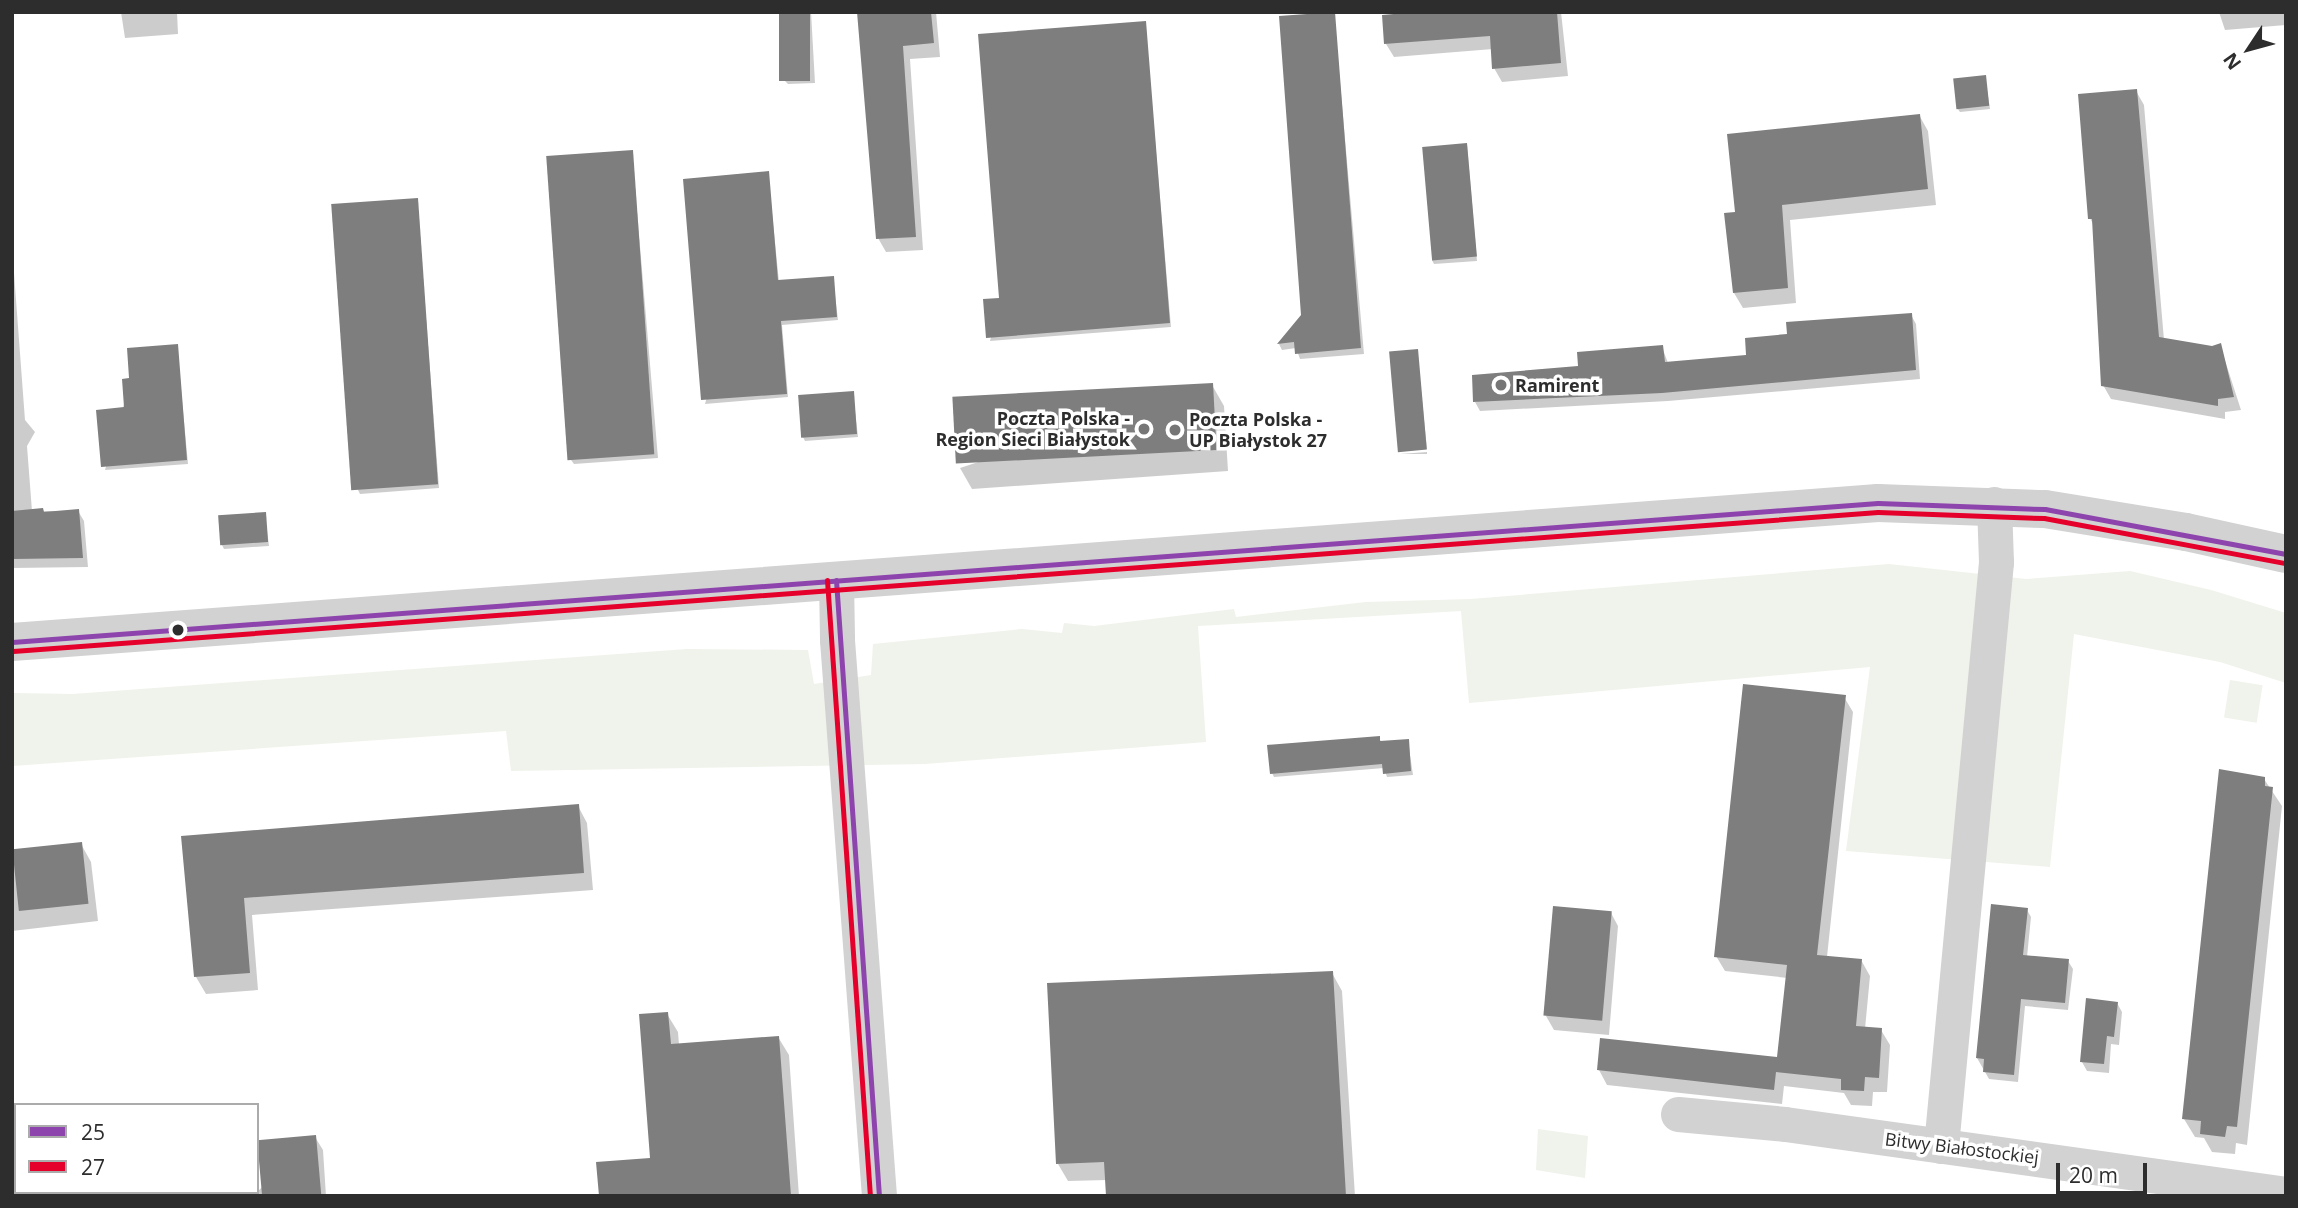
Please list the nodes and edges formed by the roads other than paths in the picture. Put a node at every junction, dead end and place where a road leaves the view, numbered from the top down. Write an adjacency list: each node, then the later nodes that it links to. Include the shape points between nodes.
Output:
1 (1994, 504): 2 (street, via 2186,532); 3 (street, via 1878,503 1700,514); 6 (street, via 1996,562)
2 (2286, 554)
3 (836, 580): 4 (street); 8 (street)
4 (12, 642)
5 (1678, 1114): 6 (street, Bitwy Białostockiej)
6 (1941, 1146): 7 (street, Bitwy Białostockiej)
7 (2286, 1194)
8 (879, 1196)

